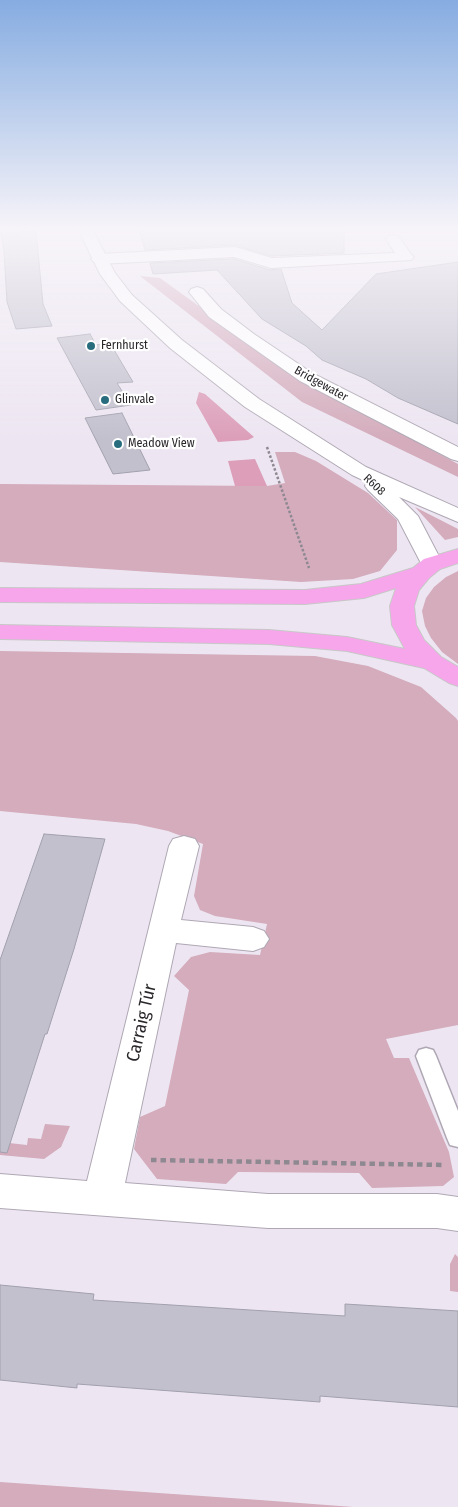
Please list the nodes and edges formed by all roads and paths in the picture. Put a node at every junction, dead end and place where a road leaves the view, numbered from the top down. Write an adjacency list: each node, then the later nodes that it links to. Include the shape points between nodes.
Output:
1 (127, 299): 5 (street, R608, via 176,344 252,403)
2 (203, 299): 4 (street, Bridgewater, via 215,313 299,372)
3 (264, 441): 8 (path)
4 (458, 455)
5 (359, 471): 6 (street, R608 / R608); 9 (street, R608 / R608, via 407,516)
6 (458, 516)
7 (458, 556): 9 (highway)
8 (309, 569)
9 (427, 569): 10 (highway, via 364,592 305,597); 12 (highway, via 408,588 402,606 404,624 414,644)
10 (0, 595)
11 (0, 632): 12 (highway, via 268,637 347,644)
12 (432, 662): 13 (highway)
13 (458, 678)
14 (184, 846): 15 (street, Carraig Túr)
15 (162, 930): 16 (street); 22 (street, Carraig Túr)
16 (253, 939)
17 (426, 1056): 18 (lane)
18 (458, 1138)
19 (144, 1160): 20 (path)
20 (448, 1165)
21 (0, 1192): 22 (street)
22 (102, 1200): 23 (street, via 268,1211 437,1211)
23 (458, 1214)

